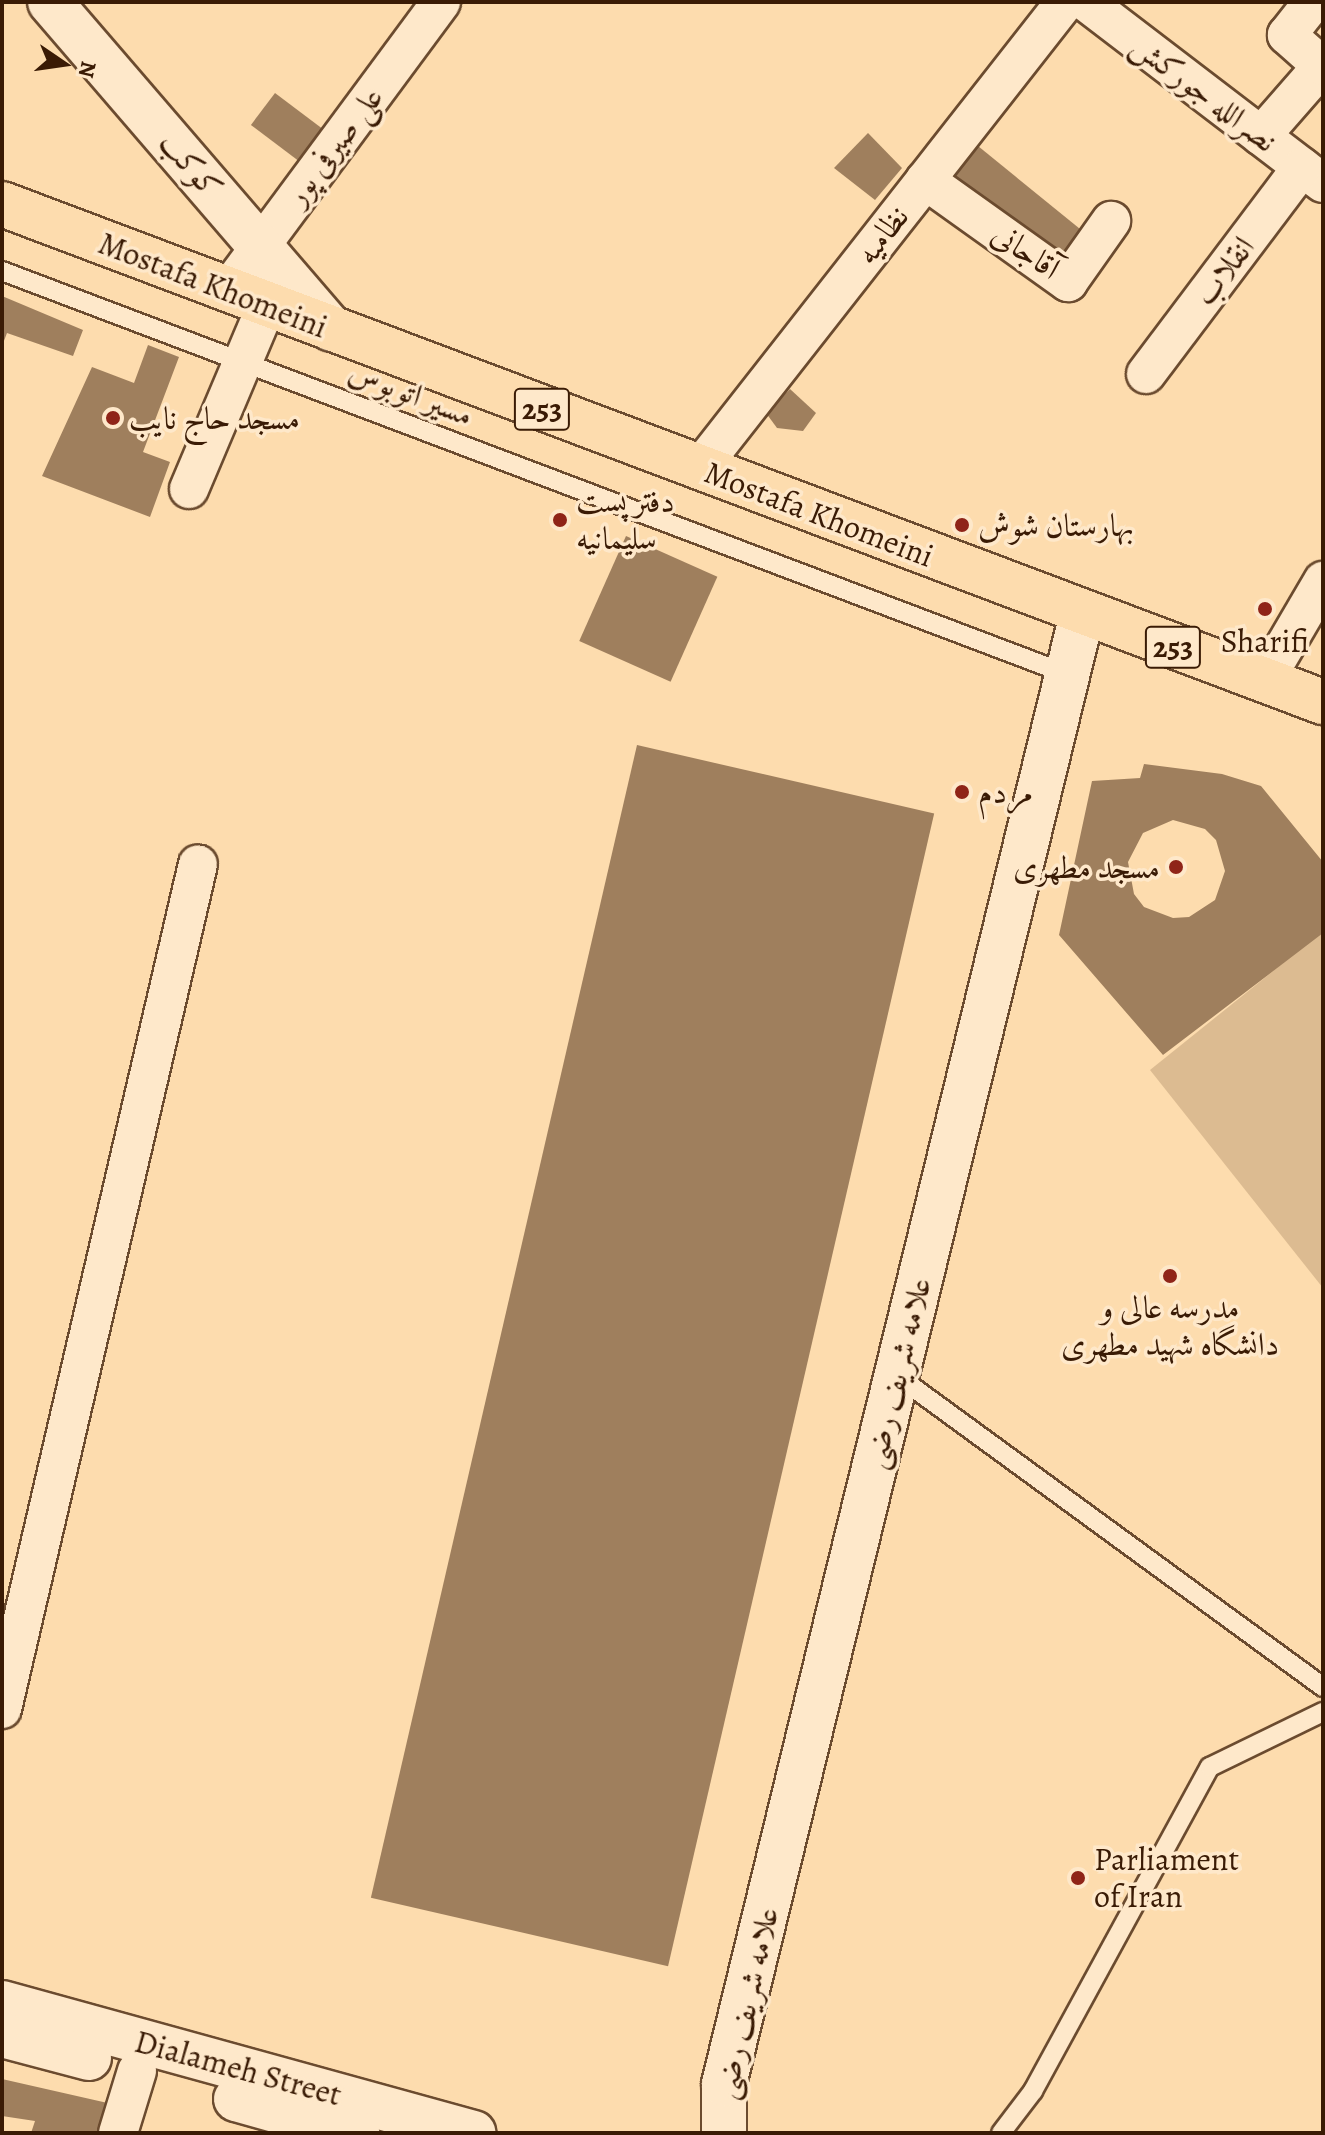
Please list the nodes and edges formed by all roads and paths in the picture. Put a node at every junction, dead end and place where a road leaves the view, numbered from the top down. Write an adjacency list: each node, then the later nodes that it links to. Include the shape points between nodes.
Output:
1 (50, 2): 11 (main road, کوکب)
2 (1065, 2): 8 (street, نظامیه)
3 (1086, 2): 6 (street, نصرالله جورکش)
4 (1313, 2): 6 (street, via 1287,35 1322,66)
5 (423, 8): 11 (street, علی صیرفی پور)
6 (1261, 136): 7 (street, نصرالله جورکش)
7 (1312, 175): 16 (street, انقلاب)
8 (925, 180): 10 (street, آقاجانی, via 1068,282); 17 (street, نظامیه)
9 (2, 204): 13 (main road, Mostafa Khomeini / 253)
10 (1111, 221)
11 (260, 246): 13 (street, علی صیرفی پور); 14 (main road, کوکب)
12 (2, 271): 15 (lane, مسیر اتوبوس)
13 (248, 297): 14 (main road, Mostafa Khomeini / 253); 15 (street, علی صیرفی پور)
14 (331, 329): 17 (main road, Mostafa Khomeini / 253)
15 (240, 359): 18 (street, علی صیرفی پور); 21 (lane, مسیر اتوبوس)
16 (1146, 374)
17 (699, 469): 20 (main road, Mostafa Khomeini / 253)
18 (189, 489)
19 (1323, 581): 22 (street)
20 (1082, 614): 21 (main road, علامه شریف رضی); 22 (main road, Mostafa Khomeini / 253)
21 (1067, 674): 25 (main road, علامه شریف رضی)
22 (1265, 680): 23 (main road, Mostafa Khomeini / 253)
23 (1323, 702)
24 (198, 864): 27 (street)
25 (896, 1375): 26 (lane); 32 (main road, علامه شریف رضی)
26 (1323, 1687)
27 (2, 1709)
28 (1323, 1712): 36 (lane, via 1210,1767 1033,2091)
29 (2, 2003): 35 (main road, Dialameh Street)
30 (2, 2035): 31 (main road, Dialameh Street)
31 (137, 2071): 33 (main road, Dialameh Street); 34 (street)
32 (714, 2122)
33 (334, 2130)
34 (118, 2133)
35 (473, 2133)
36 (1001, 2133)

